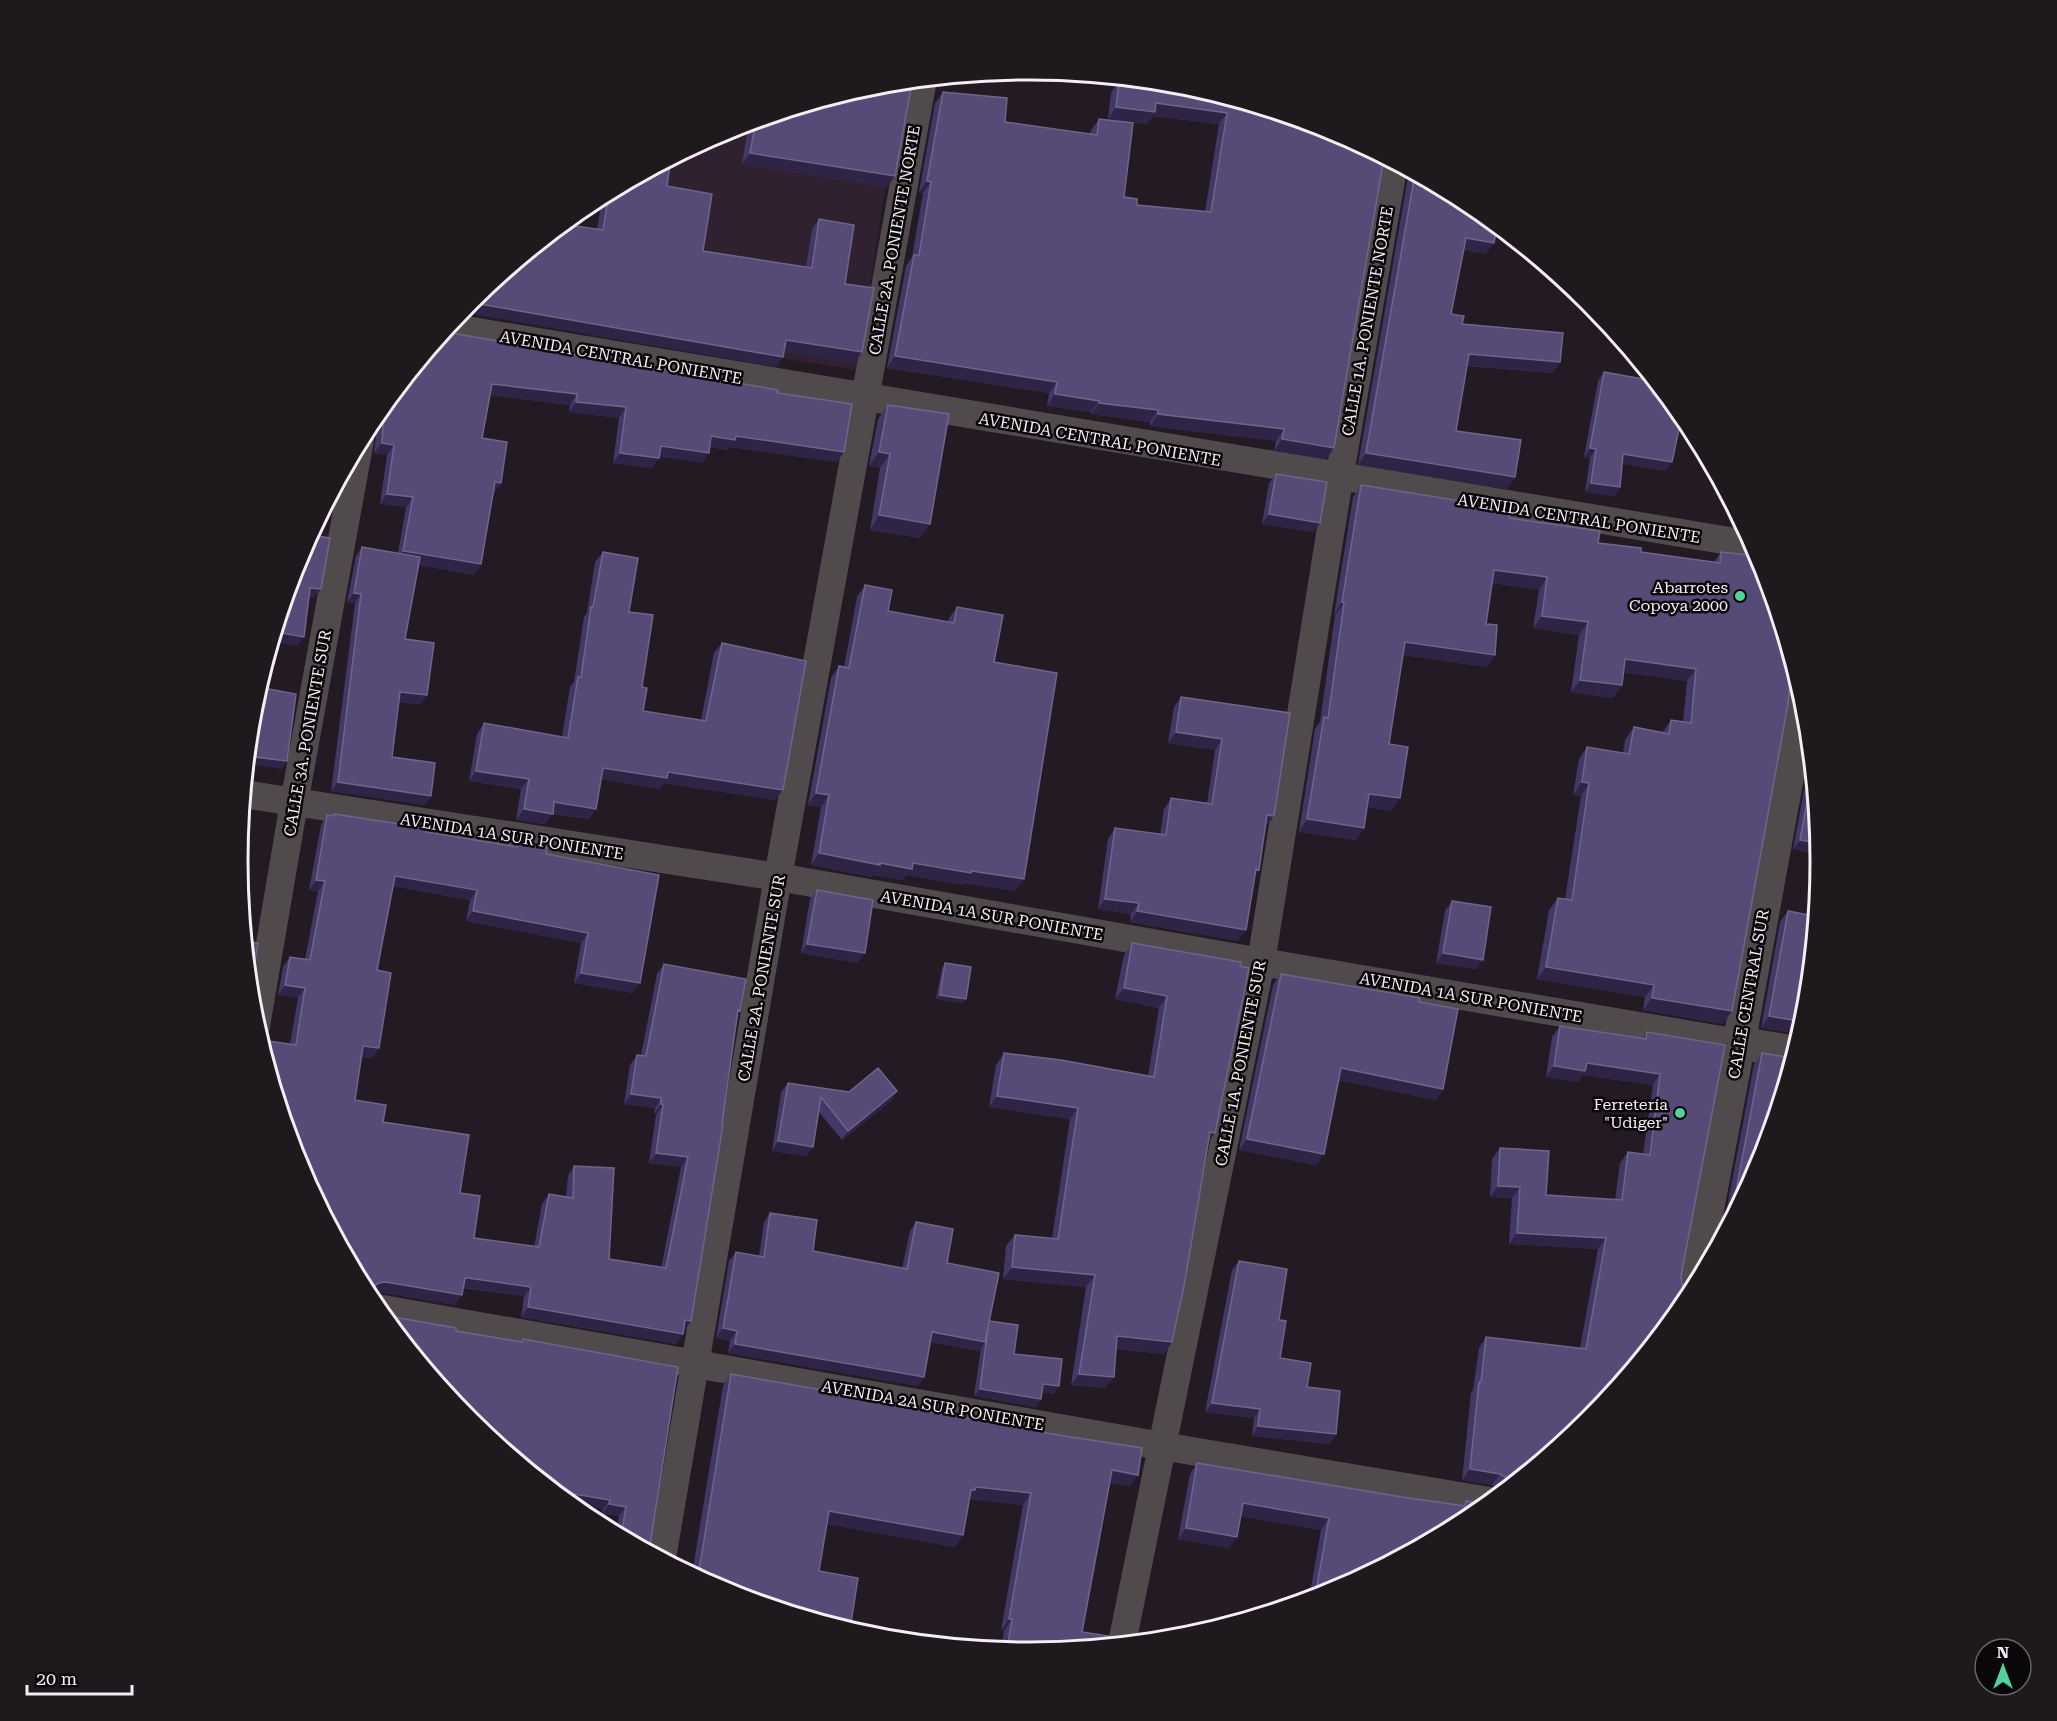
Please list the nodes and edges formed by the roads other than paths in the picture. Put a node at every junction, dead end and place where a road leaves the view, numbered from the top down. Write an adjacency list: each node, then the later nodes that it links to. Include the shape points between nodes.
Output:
1 (922, 87): 4 (street, CALLE 2A. PONIENTE NORTE)
2 (1393, 170): 6 (street, CALLE 1A. PONIENTE NORTE)
3 (457, 329): 4 (street, AVENIDA CENTRAL PONIENTE)
4 (865, 400): 6 (street, AVENIDA CENTRAL PONIENTE); 11 (street, CALLE 2A. PONIENTE SUR)
5 (356, 464): 10 (street, CALLE 3A. PONIENTE SUR)
6 (1339, 479): 7 (street, AVENIDA CENTRAL PONIENTE); 12 (street, CALLE 1A. PONIENTE SUR)
7 (1742, 543)
8 (1797, 725): 14 (street, CALLE CENTRAL SUR)
9 (250, 795): 10 (street, AVENIDA 1A SUR PONIENTE)
10 (294, 803): 11 (street, AVENIDA 1A SUR PONIENTE); 13 (street, CALLE 3A. PONIENTE SUR)
11 (778, 877): 12 (street, AVENIDA 1A SUR PONIENTE); 18 (street, CALLE 2A. PONIENTE SUR)
12 (1261, 962): 14 (street, AVENIDA 1A SUR PONIENTE); 19 (street, CALLE 1A. PONIENTE SUR)
13 (261, 999)
14 (1739, 1043): 15 (street); 16 (street, CALLE CENTRAL SUR)
15 (1786, 1051)
16 (1697, 1263)
17 (391, 1310): 18 (street, AVENIDA 2A SUR PONIENTE)
18 (695, 1363): 19 (street, AVENIDA 2A SUR PONIENTE); 21 (street, CALLE 2A. PONIENTE SUR)
19 (1162, 1446): 20 (street, AVENIDA 2A SUR PONIENTE); 22 (street, CALLE 1A. PONIENTE SUR)
20 (1477, 1499)
21 (663, 1550)
22 (1123, 1636)

